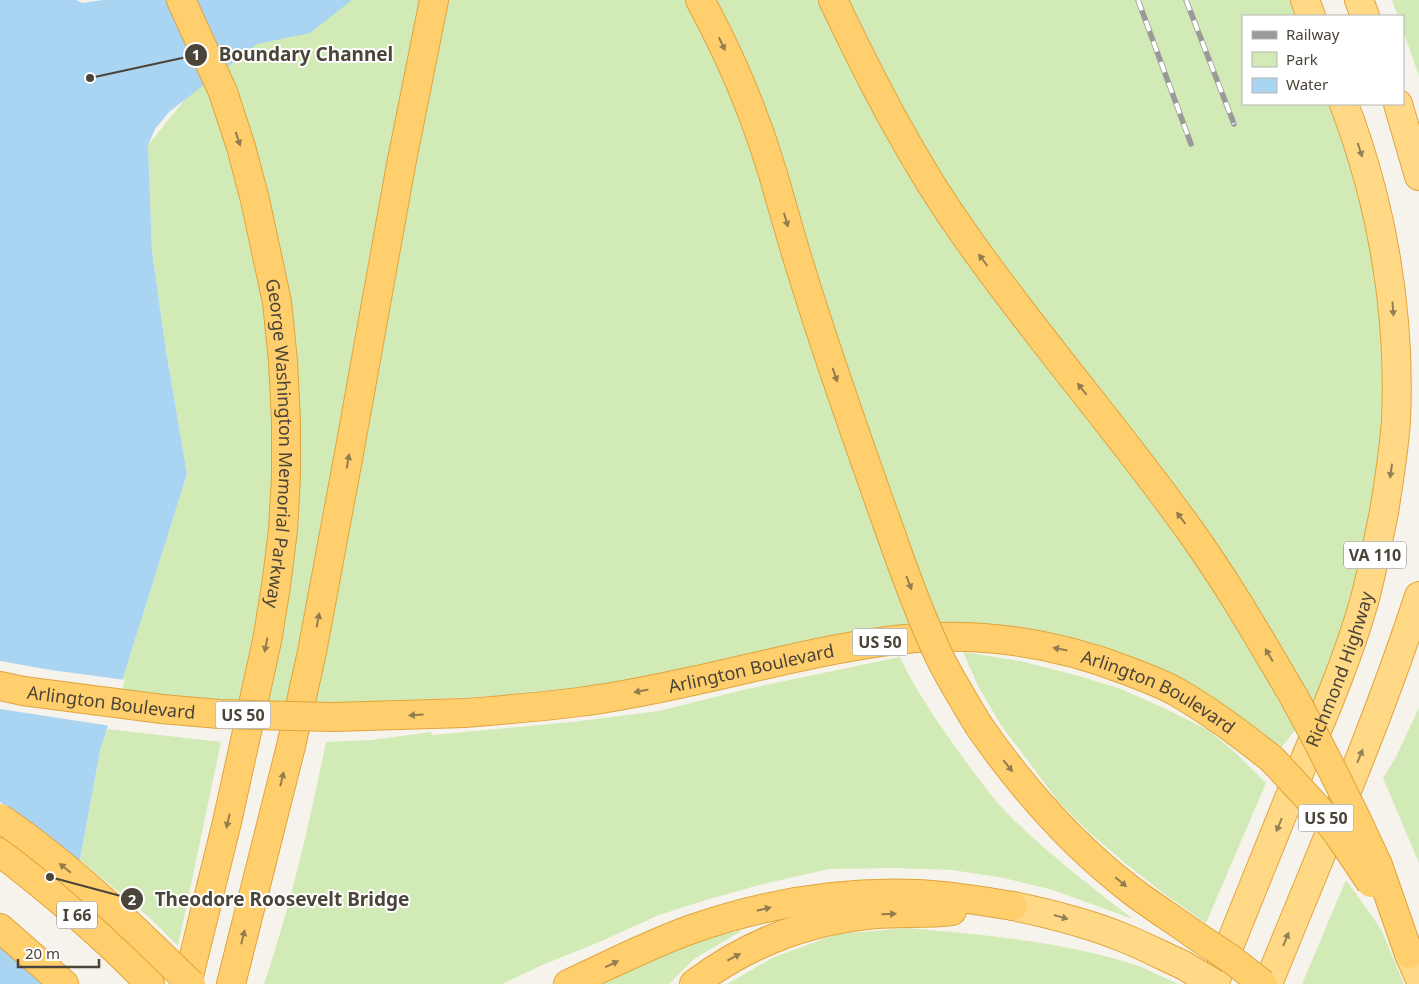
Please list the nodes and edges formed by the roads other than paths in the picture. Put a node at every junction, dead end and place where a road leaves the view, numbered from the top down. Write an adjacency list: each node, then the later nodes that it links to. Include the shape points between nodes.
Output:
1 (181, 0): 22 (highway, George Washington Memorial Parkway, one-way to 22, via 223,92 253,192 276,302 286,422 283,530 267,641)
2 (434, 0): 23 (highway, one-way to 2, via 312,652)
3 (700, 0): 27 (highway, one-way to 27, bridge, via 752,115 773,173 824,345 892,537 923,619 958,691 1001,758 1072,838 1131,890)
4 (832, 0): 16 (highway, one-way to 4, bridge, via 1336,775 1294,696 1229,587 966,237 909,149)
5 (1305, 0): 7 (highway)
6 (1359, 0): 8 (highway)
7 (1311, 15)
8 (1365, 15)
9 (1344, 105): 26 (highway, Richmond Highway / VA 110, one-way to 26, via 1368,172 1393,301 1396,421 1391,469 1364,602 1341,672)
10 (1398, 105): 11 (highway)
11 (1419, 176)
12 (1419, 596): 28 (highway, one-way to 12, via 1378,714)
13 (0, 686): 16 (highway, Arlington Boulevard / US 50, one-way to 13, bridge, via 1272,759 1206,710 1172,690 1106,662 1027,643 949,636 878,643 580,702 465,713 332,717 219,714 152,708)
14 (0, 818): 22 (highway, one-way to 14, bridge, via 115,910)
15 (0, 852): 21 (highway, I 66, via 68,907)
16 (1375, 874): 19 (highway, Arlington Boulevard / US 50)
17 (1013, 906): 24 (highway, one-way to 17, via 692,929 791,902 915,894); 25 (highway, one-way to 17, via 732,958 784,933 811,925 877,914); 26 (highway, one-way to 26, bridge, via 1049,913 1123,937 1183,965)
18 (0, 928): 20 (highway)
19 (1414, 965)
20 (64, 984)
21 (150, 984)
22 (189, 984)
23 (231, 984)
24 (568, 984)
25 (694, 984)
26 (1214, 984)
27 (1263, 984)
28 (1268, 984)

